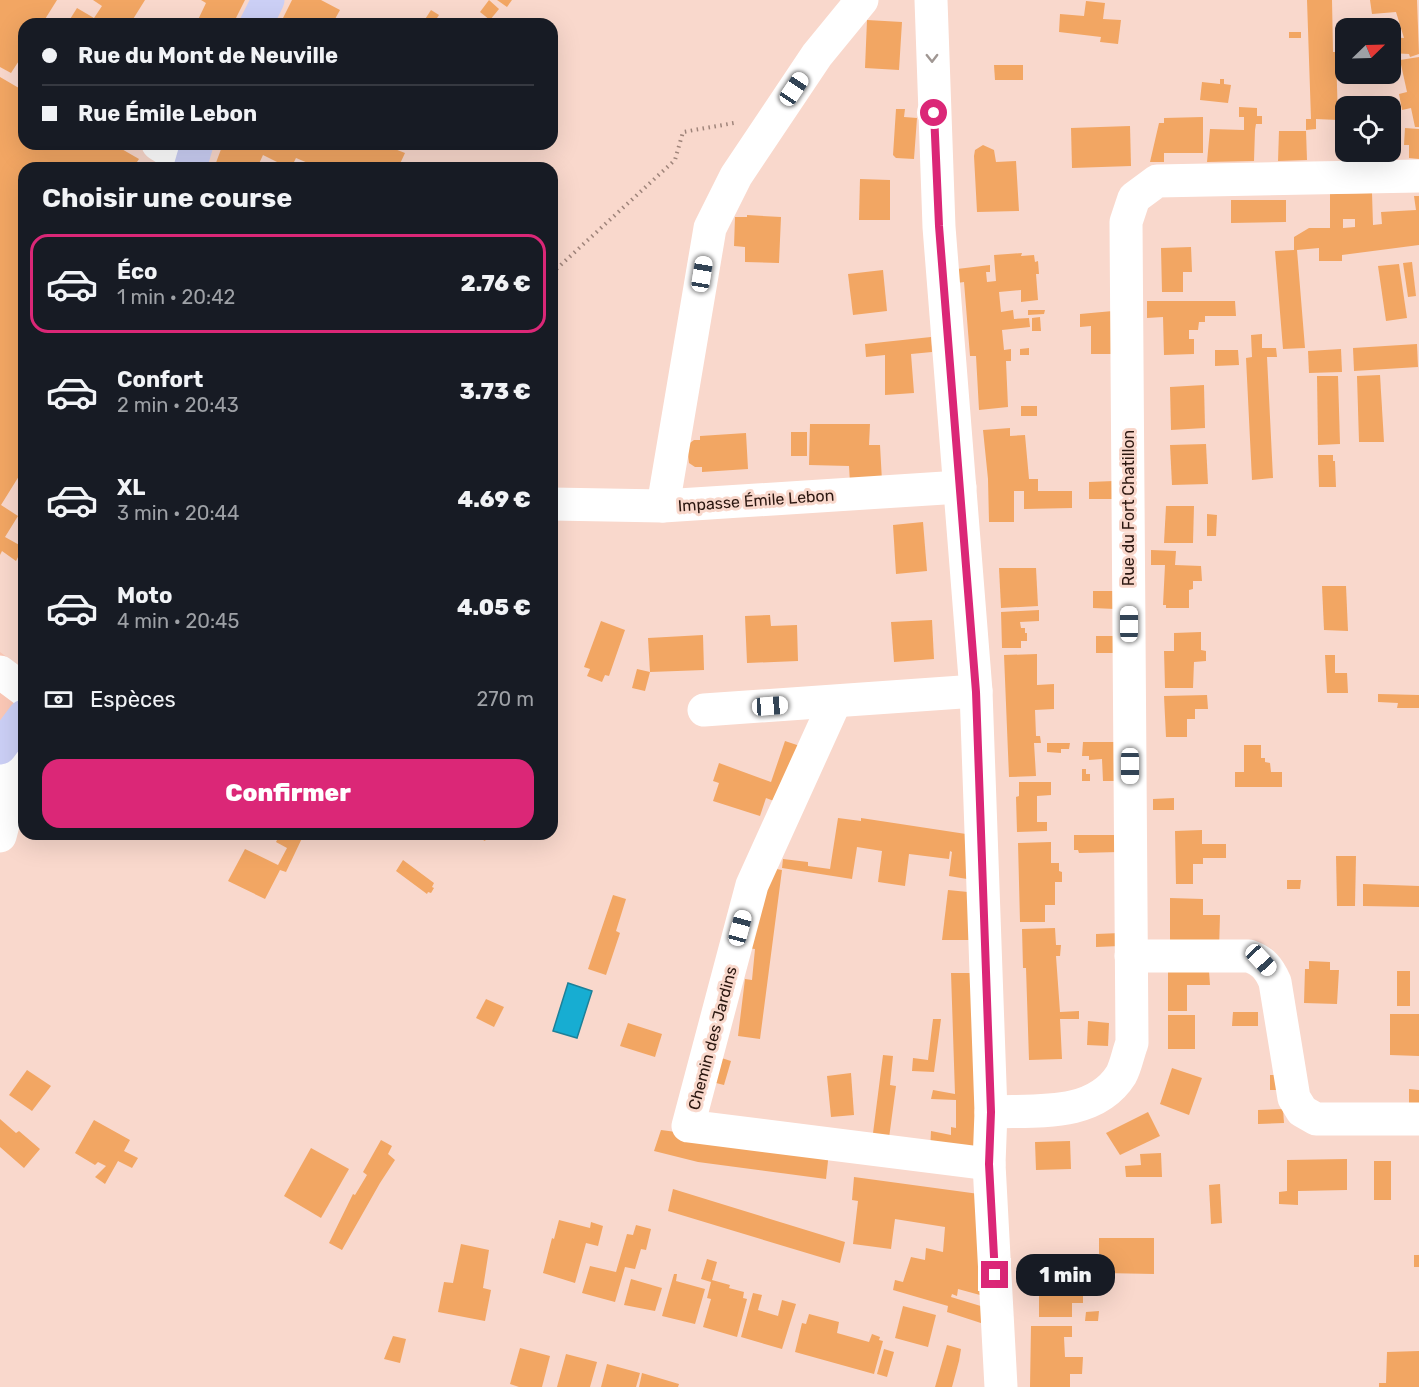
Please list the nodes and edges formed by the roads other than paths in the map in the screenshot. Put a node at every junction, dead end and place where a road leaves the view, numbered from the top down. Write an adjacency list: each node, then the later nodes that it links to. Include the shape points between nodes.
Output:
1 (267, 0): 4 (main road)
2 (862, 0): 10 (street, via 817,55 742,166 710,228)
3 (926, 2): 8 (street, one-way to 8)
4 (259, 18)
5 (172, 150): 6 (street)
6 (192, 159)
7 (1419, 176): 18 (street, Rue du Fort Chatillon, via 1157,181 1134,198 1126,222)
8 (960, 487): 10 (street, Impasse Émile Lebon); 13 (street)
9 (558, 504): 10 (street, Impasse Émile Lebon)
10 (663, 506)
11 (0, 672): 12 (street)
12 (18, 686)
13 (976, 692): 14 (street); 19 (street)
14 (835, 702): 15 (street); 21 (street, Chemin des Jardins, via 752,885 688,1126)
15 (704, 710)
16 (10, 735): 17 (street, via 5,817)
17 (0, 836)
18 (1131, 956): 19 (street, Rue du Fort Chatillon, via 1132,1043 1121,1075 1099,1098 1073,1108); 20 (street, via 1249,956 1261,960 1275,982 1294,1098 1302,1111 1316,1119)
19 (991, 1112): 21 (street)
20 (1419, 1119)
21 (989, 1164): 22 (street)
22 (1001, 1387)

